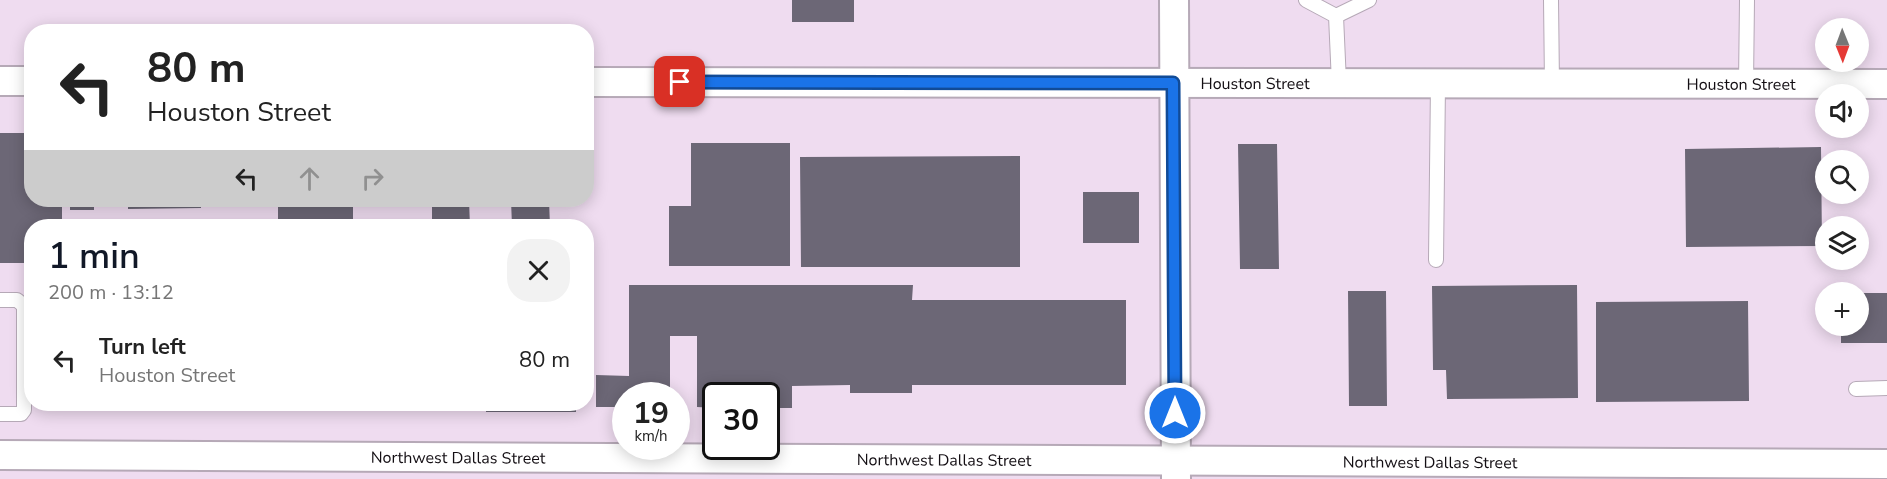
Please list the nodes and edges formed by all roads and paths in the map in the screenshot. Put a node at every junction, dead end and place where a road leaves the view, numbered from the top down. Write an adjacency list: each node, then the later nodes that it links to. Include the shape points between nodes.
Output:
1 (1174, 0): 10 (street)
2 (1305, 0): 6 (lane)
3 (1369, 0): 6 (lane)
4 (1551, 0): 13 (lane)
5 (1747, 0): 14 (lane)
6 (1336, 16): 11 (lane)
7 (0, 81): 8 (street)
8 (24, 81)
9 (594, 82): 10 (street, Houston Street)
10 (1173, 83): 11 (street, Houston Street); 23 (street)
11 (1338, 83): 12 (street, Houston Street)
12 (1438, 83): 13 (street, Houston Street); 16 (lane)
13 (1552, 84): 14 (street, Houston Street)
14 (1746, 84): 15 (street, Houston Street)
15 (1887, 84)
16 (1436, 260)
17 (0, 300): 20 (lane, via 17,300 24,306 24,410 21,414)
18 (1887, 388): 19 (lane)
19 (1856, 389)
20 (0, 414)
21 (0, 455): 23 (street, Northwest Dallas Street)
22 (1887, 464): 23 (street, Northwest Dallas Street)
23 (1176, 470)

